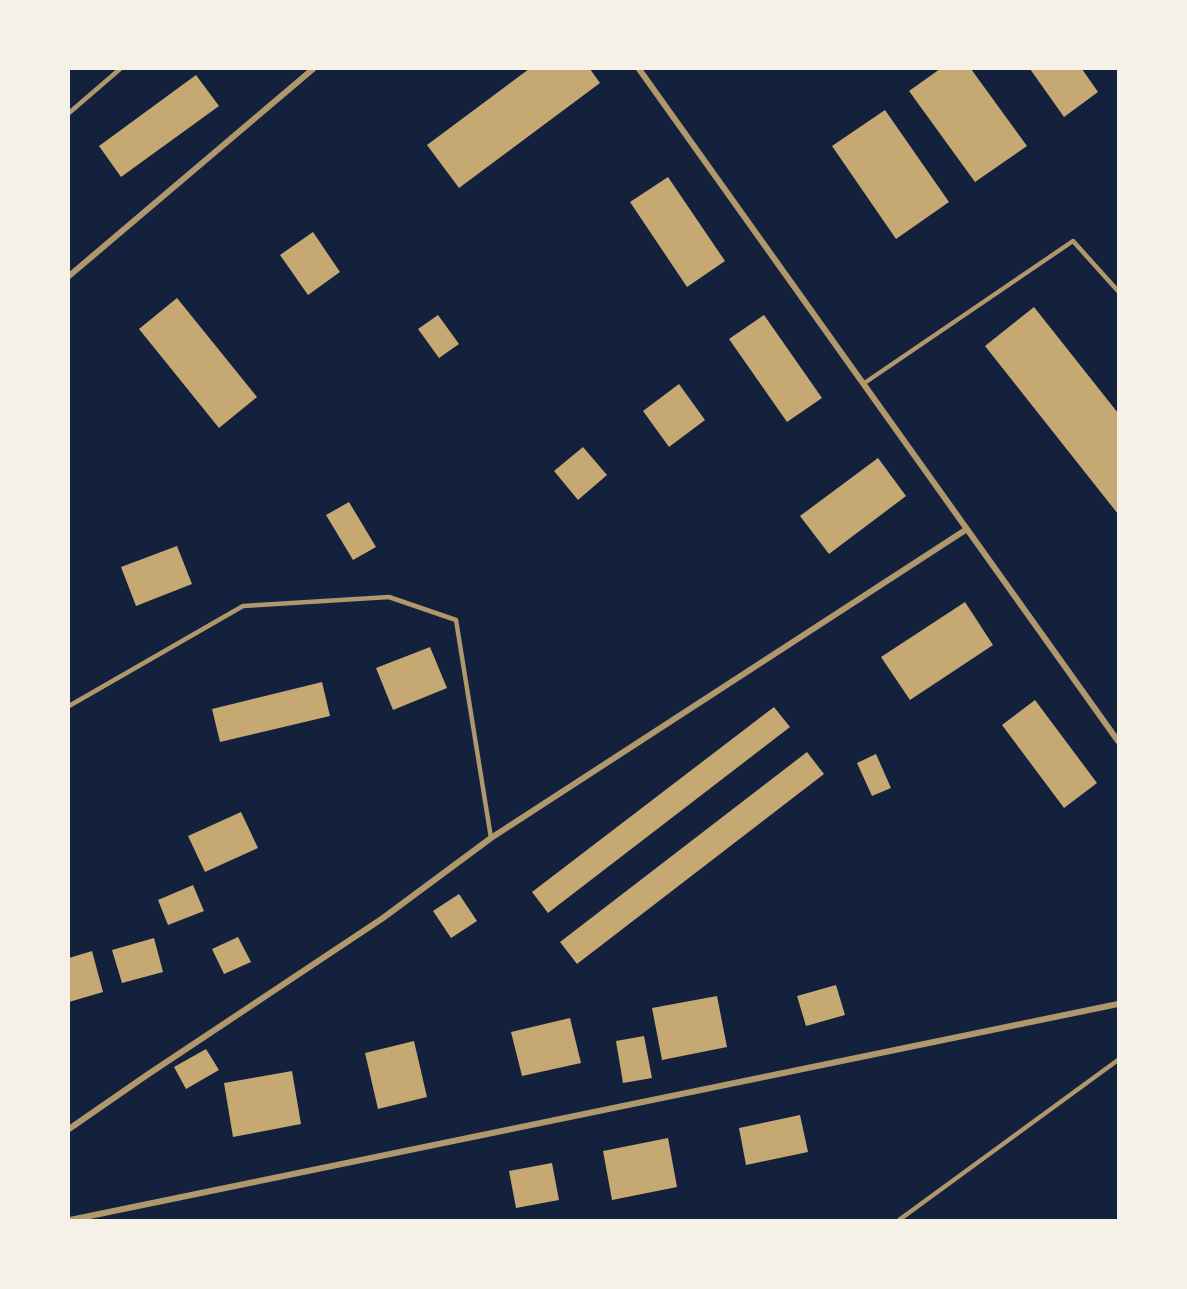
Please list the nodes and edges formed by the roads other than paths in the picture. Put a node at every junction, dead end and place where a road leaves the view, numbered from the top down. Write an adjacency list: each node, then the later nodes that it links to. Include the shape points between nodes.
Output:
1 (120, 69): 4 (lane)
2 (313, 69): 5 (street)
3 (639, 69): 7 (street)
4 (69, 113)
5 (69, 276)
6 (1118, 291): 7 (lane, via 1073,241)
7 (863, 384): 8 (street)
8 (967, 530): 10 (street); 11 (street)
9 (69, 706): 11 (lane, via 243,606 389,597 456,620)
10 (1118, 741)
11 (492, 838): 14 (street, via 383,918)
12 (1118, 1004): 15 (street)
13 (1118, 1060): 16 (lane)
14 (69, 1129)
15 (70, 1220)
16 (900, 1220)

